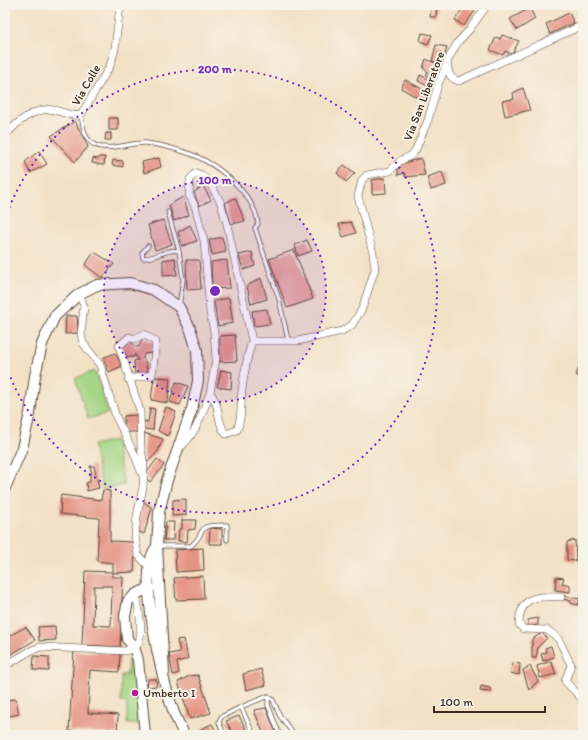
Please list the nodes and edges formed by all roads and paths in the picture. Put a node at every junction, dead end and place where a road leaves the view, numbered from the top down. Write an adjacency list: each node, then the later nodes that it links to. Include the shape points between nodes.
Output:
1 (120, 5): 5 (street, Via Colle, via 112,60)
2 (487, 5): 4 (street, Via San Liberatore, via 458,42)
3 (583, 25): 4 (street, via 459,81 449,76)
4 (447, 61): 12 (street, Via San Liberatore, via 428,120 412,155 400,161 390,171 367,175 359,187 360,208 375,269 362,309 352,324 342,331 298,341)
5 (81, 115): 6 (street, Via Colle, via 74,116 52,109 34,112 16,124); 12 (lane, via 87,138 94,144 103,147 147,144 202,158 249,198 258,217 255,228 279,299)
6 (5, 136)
7 (168, 212): 9 (lane)
8 (148, 246): 9 (lane, via 142,253 143,258 151,259 173,250)
9 (179, 252): 11 (lane, via 183,280)
10 (79, 294): 11 (main road, via 97,285 130,283 154,290); 17 (street, via 84,306 81,334 83,343 100,365 116,417); 18 (main road, via 55,316 42,344 22,448)
11 (179, 307): 16 (main road, via 190,328 197,350 198,381 192,409)
12 (288, 340): 13 (street, Via San Liberatore)
13 (252, 341): 15 (street, via 242,392 242,418 237,430 226,434 222,430 218,409); 15 (street, via 228,224 220,201 205,178 196,173 190,179 189,196 195,206 204,241 214,332 216,359)
14 (128, 379): 14 (street, via 119,346 130,337 134,339 144,334 156,342 152,374); 17 (street, via 140,411 144,465)
15 (210, 393): 16 (street, via 194,434 189,442)
16 (177, 451): 20 (main road, via 160,512)
17 (142, 476): 21 (street, via 143,487 135,536 138,555)
18 (5, 488)
19 (227, 540): 20 (lane, via 227,525 207,525 202,528 191,546)
20 (157, 546): 21 (main road); 27 (main road)
21 (149, 567): 22 (main road)
22 (150, 588): 23 (main road); 27 (main road, via 153,630)
23 (136, 594): 25 (street, via 141,636); 25 (main road, via 128,601 125,616 127,638)
24 (561, 597): 29 (street, via 526,602 521,607 519,624 523,629 547,630 559,640 571,665 565,681)
25 (134, 647): 26 (street, via 126,651 40,647); 32 (main road, via 138,660)
26 (5, 666)
27 (164, 673): 33 (main road, via 173,710)
28 (268, 696): 30 (lane); 31 (lane, via 268,705); 36 (lane)
29 (583, 700)
30 (241, 707): 34 (lane, via 221,717 219,722); 35 (lane)
31 (278, 731)
32 (145, 735)
33 (184, 735)
34 (224, 735)
35 (254, 735)
36 (294, 735)

